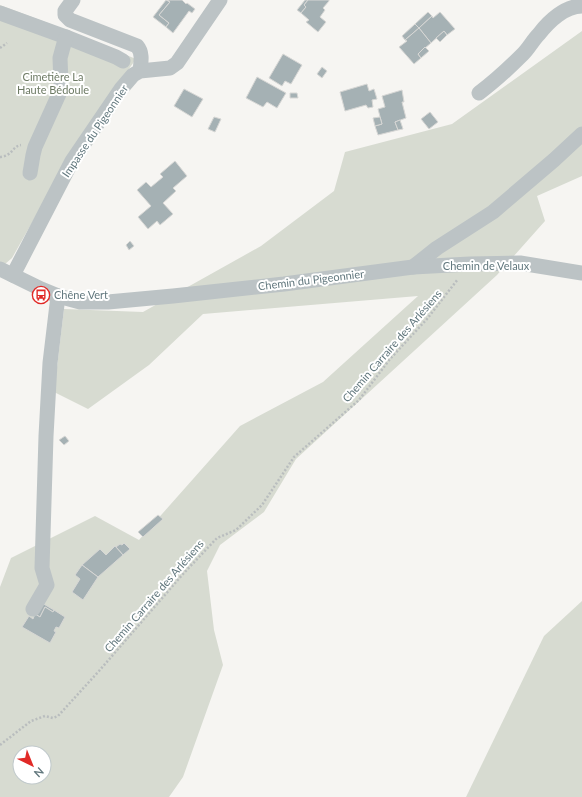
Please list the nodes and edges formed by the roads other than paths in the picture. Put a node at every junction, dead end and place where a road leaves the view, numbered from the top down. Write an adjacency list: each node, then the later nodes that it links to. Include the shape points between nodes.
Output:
1 (73, 0): 7 (street, via 65,11 67,18 137,46 142,54)
2 (220, 0): 7 (street, via 177,63 170,68)
3 (582, 6): 8 (street, via 564,11 552,20 526,51)
4 (0, 13): 5 (street)
5 (66, 37): 6 (street); 10 (street, via 60,58 59,94 35,147)
6 (122, 61)
7 (140, 71): 12 (street, Impasse du Pigeonnier, via 121,89 72,161)
8 (479, 93)
9 (582, 134): 11 (street, Chemin du Pigeonnier, via 493,212)
10 (30, 173)
11 (412, 267): 13 (street, Chemin de Velaux, via 520,264); 14 (street, Chemin du Pigeonnier, via 284,284 108,302 80,302)
12 (6, 272): 14 (street, Chemin du Pigeonnier)
13 (582, 273)
14 (58, 296): 15 (street, via 50,364 46,436 42,568 47,585)
15 (33, 609)

